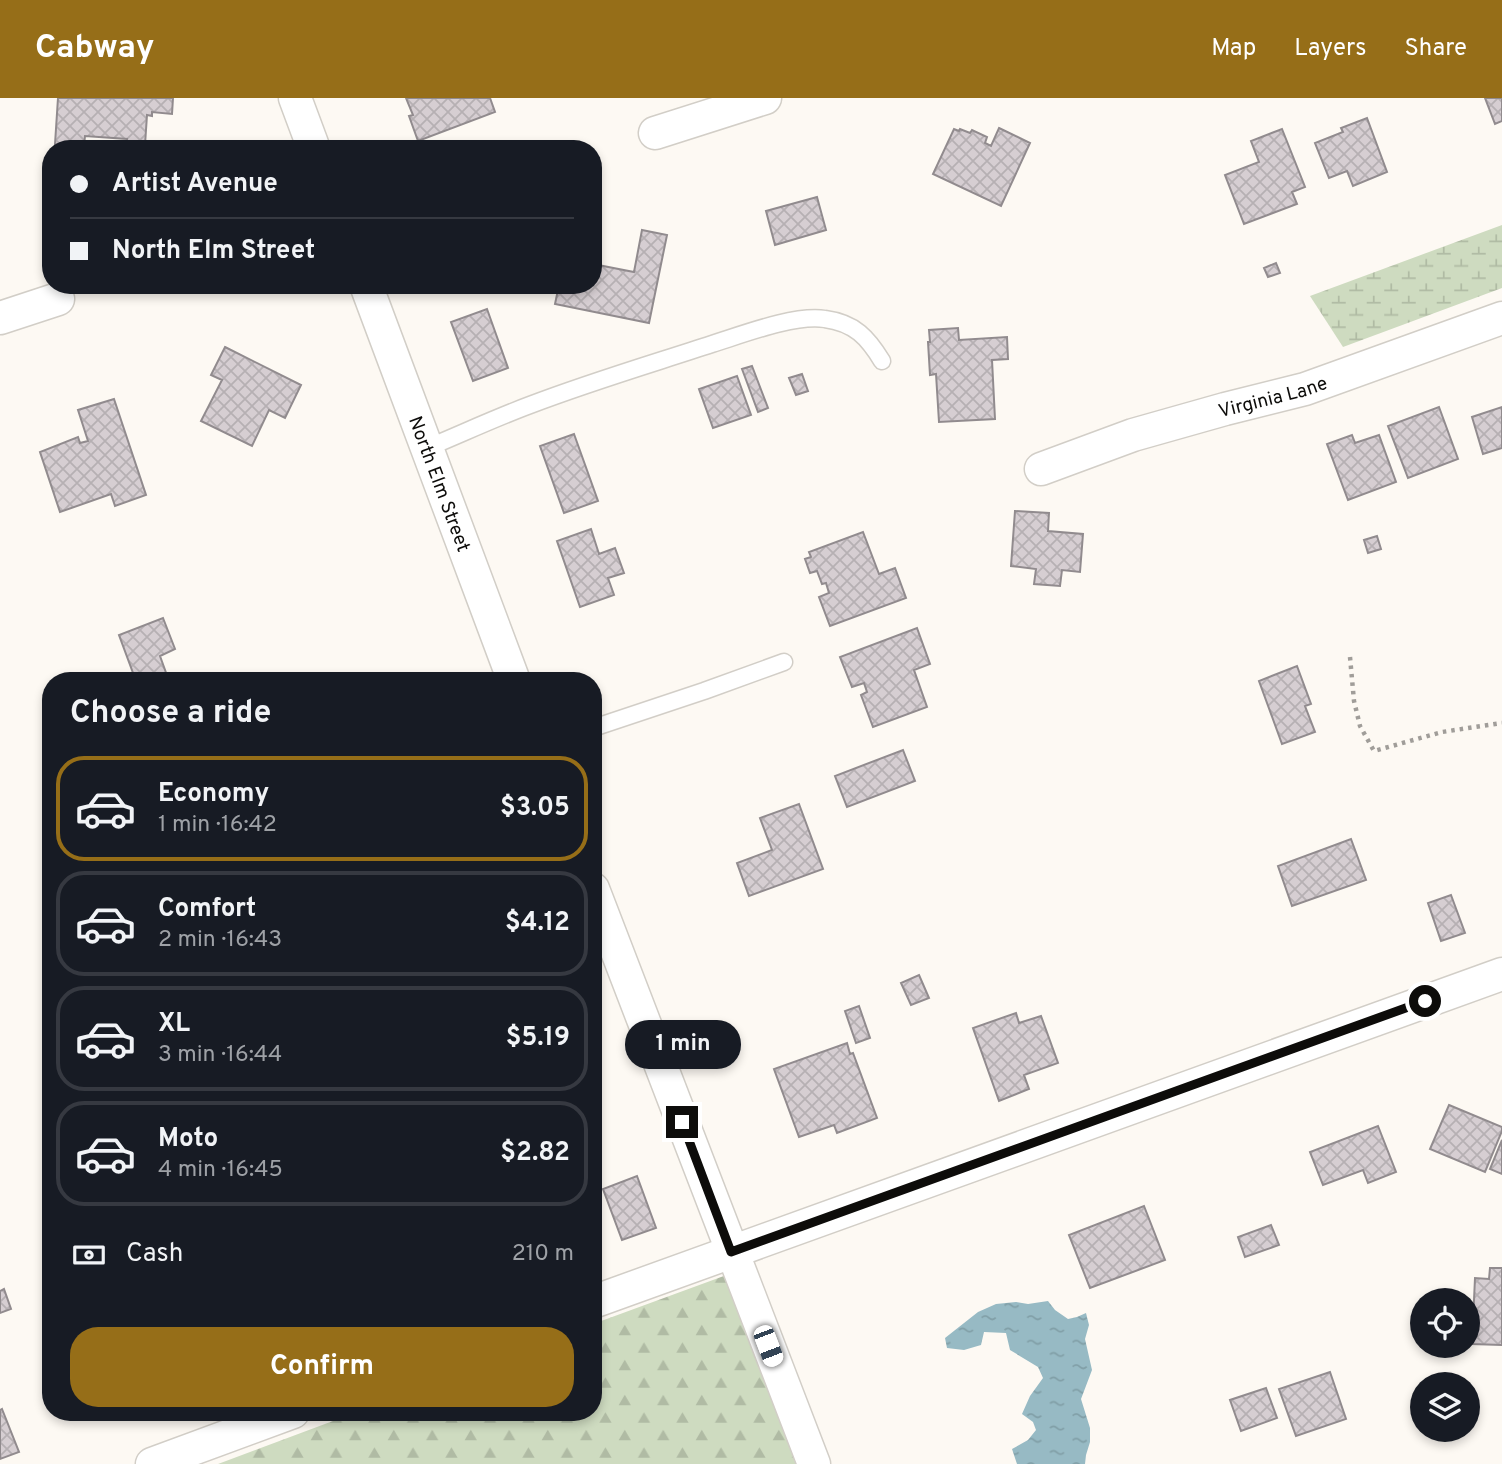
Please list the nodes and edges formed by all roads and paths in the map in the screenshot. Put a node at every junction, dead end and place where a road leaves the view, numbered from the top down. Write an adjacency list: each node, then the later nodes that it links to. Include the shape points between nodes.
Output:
1 (295, 98): 4 (street)
2 (765, 98): 3 (street)
3 (655, 133)
4 (311, 140)
5 (369, 294): 10 (street, North Elm Street)
6 (58, 299): 7 (street)
7 (0, 318)
8 (1502, 318): 11 (street, Virginia Lane, via 1305,389 1133,435)
9 (882, 361): 10 (lane, via 870,341 854,328 826,318 804,318 602,380)
10 (427, 448): 14 (street, North Elm Street)
11 (1041, 469)
12 (1350, 657): 15 (path, via 1360,726 1374,751 1442,732)
13 (784, 662): 16 (lane)
14 (511, 672)
15 (1502, 723)
16 (602, 725)
17 (602, 913): 19 (street)
18 (1502, 974): 19 (street)
19 (731, 1252): 20 (street); 23 (street)
20 (602, 1299)
21 (269, 1421): 22 (street)
22 (152, 1464)
23 (814, 1464)

